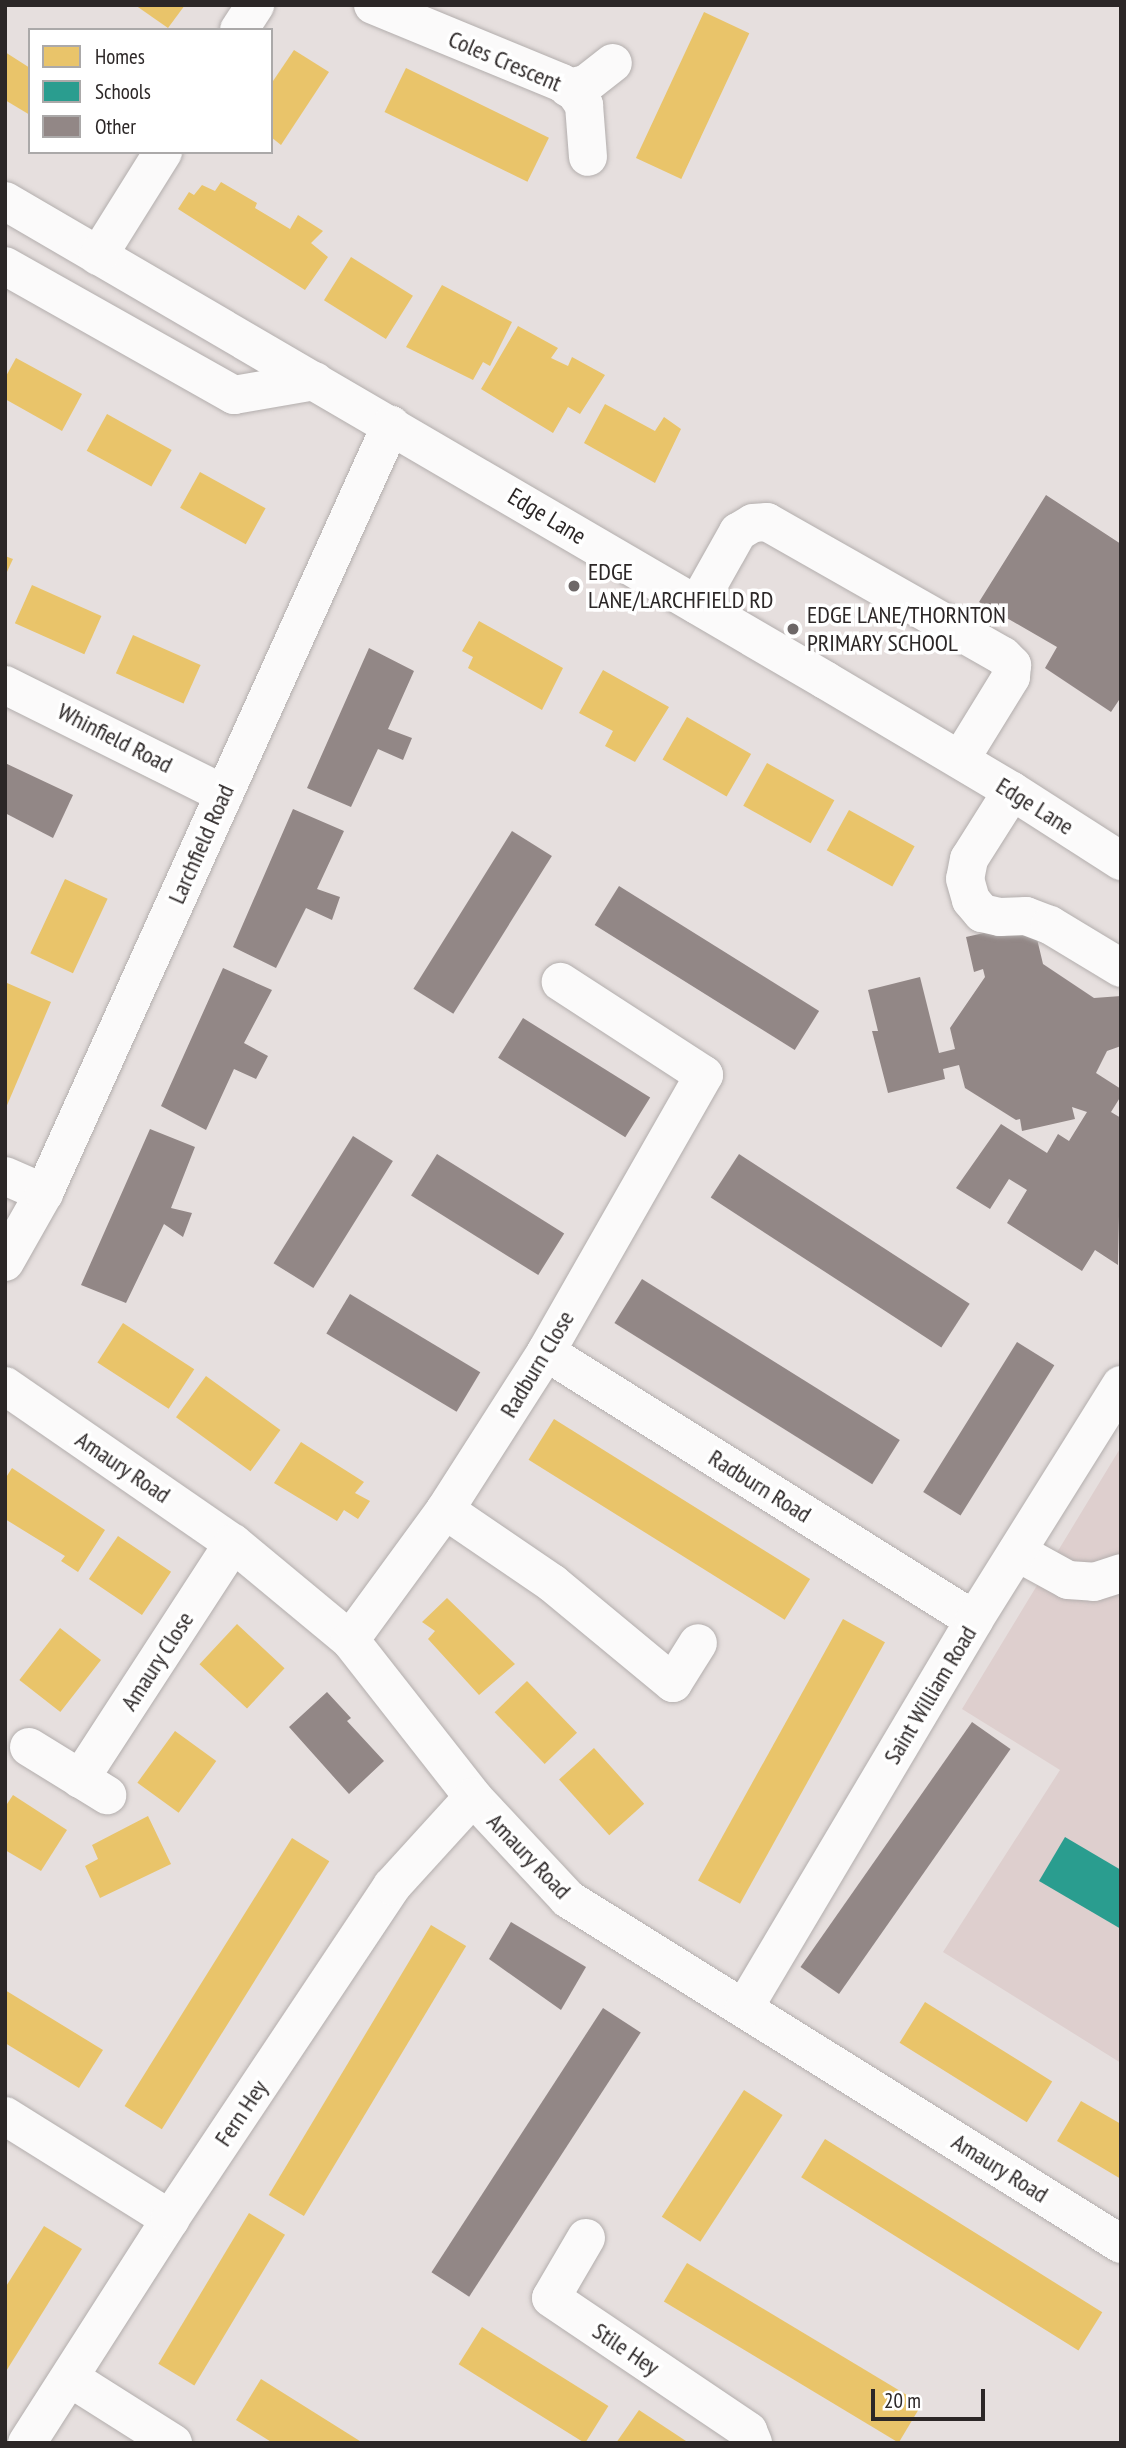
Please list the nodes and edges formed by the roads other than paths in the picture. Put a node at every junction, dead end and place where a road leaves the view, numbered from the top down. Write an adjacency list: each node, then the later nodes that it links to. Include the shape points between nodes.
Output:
1 (255, 5): 3 (street)
2 (373, 5): 5 (street, Coles Crescent)
3 (241, 28)
4 (614, 63): 5 (street, via 586,84)
5 (568, 88): 7 (street, Coles Crescent, via 584,105)
6 (162, 154): 9 (street)
7 (588, 157)
8 (5, 201): 9 (street, Edge Lane)
9 (97, 256): 11 (street, Edge Lane)
10 (5, 266): 11 (street, via 234,395)
11 (315, 381): 12 (street, Edge Lane)
12 (391, 425): 13 (street, Edge Lane); 17 (street, Larchfield Road)
13 (697, 605): 15 (street, Edge Lane); 15 (street, via 738,532 753,523 767,522 1003,656 1012,666 1011,677)
14 (5, 685): 17 (street, Whinfield Road)
15 (960, 760): 16 (street, Edge Lane)
16 (1012, 791): 18 (street, Edge Lane); 19 (street, via 969,859 965,879 971,900 982,913 1026,916 1050,925)
17 (224, 794): 22 (street, Larchfield Road)
18 (1121, 861)
19 (1121, 968)
20 (561, 982): 24 (street, Radburn Close, via 704,1075)
21 (5, 1176): 22 (street)
22 (44, 1193): 23 (street, Larchfield Road)
23 (5, 1262)
24 (546, 1352): 27 (street, Radburn Close); 31 (street, Radburn Road)
25 (1121, 1385): 29 (street, Saint William Road)
26 (5, 1386): 28 (street, Amaury Road)
27 (445, 1510): 32 (street, Radburn Close); 33 (street, via 552,1583 673,1683)
28 (233, 1543): 32 (street, Amaury Road); 34 (street, Amaury Close, via 94,1787)
29 (1017, 1552): 30 (street, via 1068,1580 1094,1582); 31 (street, Saint William Road)
30 (1121, 1573)
31 (974, 1620): 36 (street, Saint William Road)
32 (350, 1640): 35 (street, Amaury Road)
33 (698, 1643)
34 (29, 1747)
35 (473, 1797): 36 (street, Amaury Road, via 568,1899); 38 (street, Fern Hey, via 392,1886)
36 (744, 2008): 40 (street, Amaury Road)
37 (5, 2116): 38 (street)
38 (170, 2219): 41 (street, Fern Hey)
39 (586, 2238): 44 (street, Stile Hey, via 551,2298 748,2431)
40 (1121, 2244)
41 (70, 2378): 42 (street, Fern Hey); 43 (street)
42 (27, 2443)
43 (173, 2443)
44 (753, 2443)

